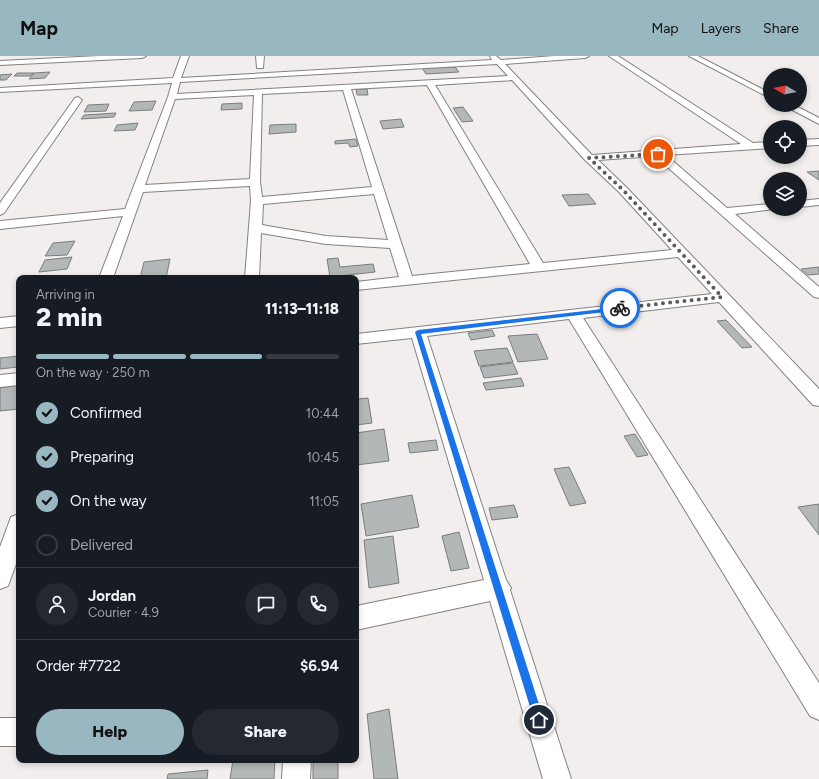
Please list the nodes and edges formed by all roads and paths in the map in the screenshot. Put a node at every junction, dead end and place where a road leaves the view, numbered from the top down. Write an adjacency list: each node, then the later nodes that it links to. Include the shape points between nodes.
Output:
1 (35, 56): 11 (street)
2 (133, 56): 3 (street); 10 (street); 18 (street)
3 (142, 56)
4 (185, 56): 16 (street)
5 (260, 56): 14 (street)
6 (492, 56): 12 (street)
7 (585, 56): 12 (street)
8 (613, 56): 30 (street)
9 (693, 56): 22 (street)
10 (107, 57): 11 (street)
11 (30, 62): 13 (street)
12 (499, 62): 15 (street); 16 (street)
13 (0, 63)
14 (260, 66)
15 (513, 78): 17 (street); 32 (street)
16 (176, 81): 18 (street); 23 (street)
17 (428, 82): 19 (street); 47 (street)
18 (115, 87): 20 (street)
19 (346, 87): 21 (street); 35 (street)
20 (0, 90)
21 (258, 92): 23 (street); 33 (street)
22 (763, 92)
23 (170, 95): 34 (street)
24 (78, 100): 40 (street)
25 (802, 112): 26 (street)
26 (819, 121)
27 (819, 142): 28 (street)
28 (807, 143)
29 (763, 146): 30 (street)
30 (752, 147): 31 (street)
31 (658, 154): 32 (street); 42 (street)
32 (589, 158): 46 (street, via 623,190)
33 (255, 182): 34 (street); 36 (street)
34 (138, 189): 41 (street)
35 (379, 190): 36 (street); 45 (street)
36 (258, 201): 44 (street)
37 (819, 202): 38 (street)
38 (807, 203)
39 (763, 208): 42 (street)
40 (0, 212)
41 (130, 212): 43 (street); 48 (street)
42 (724, 212): 52 (street)
43 (0, 225)
44 (256, 228): 45 (street, via 326,240); 49 (street)
45 (394, 244): 50 (street)
46 (681, 253): 47 (street); 53 (street)
47 (539, 268): 50 (street)
48 (107, 275)
49 (252, 275)
50 (406, 281): 51 (street)
51 (359, 286)
52 (816, 289)
53 (722, 297): 54 (street); 61 (street)
54 (573, 314): 57 (street); 66 (street)
55 (16, 321): 56 (street)
56 (0, 322)
57 (418, 332): 58 (street); 64 (street)
58 (359, 339)
59 (16, 379): 60 (street)
60 (0, 381)
61 (819, 400)
62 (16, 533): 63 (street)
63 (0, 578)
64 (499, 588): 65 (street); 71 (street)
65 (359, 617)
66 (819, 707)
67 (0, 732): 68 (street)
68 (16, 732)
69 (297, 763): 70 (street)
70 (296, 779)
71 (557, 779)

